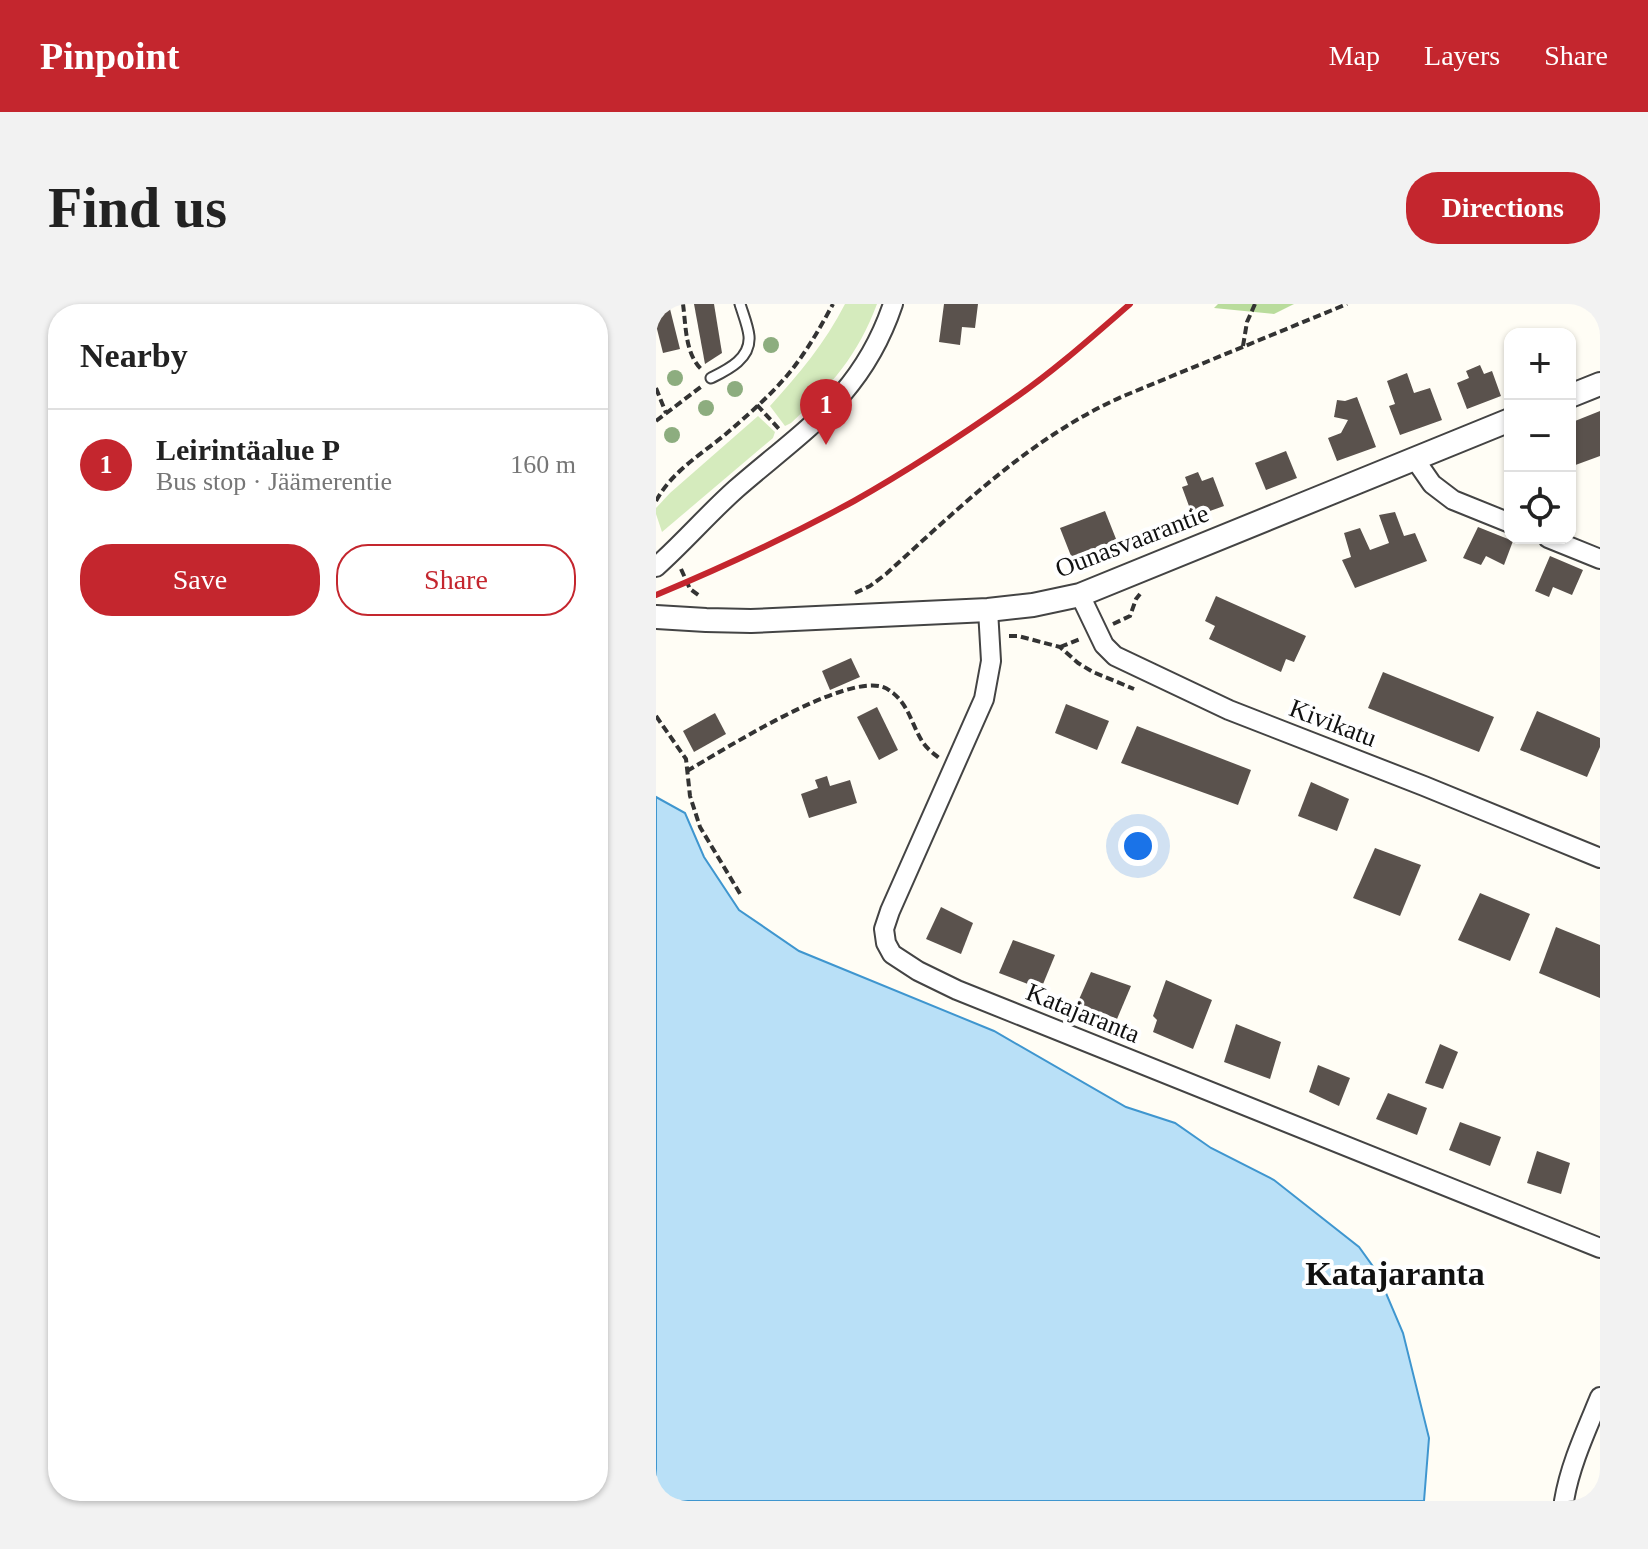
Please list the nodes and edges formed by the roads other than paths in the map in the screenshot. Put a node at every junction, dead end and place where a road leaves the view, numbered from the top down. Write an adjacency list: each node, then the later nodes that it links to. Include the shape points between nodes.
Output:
1 (740, 304): 3 (lane, via 748,345 738,362)
2 (893, 304): 11 (street, via 854,381 824,415 734,491)
3 (711, 378)
4 (1600, 384): 5 (street)
5 (1576, 394)
6 (1504, 422): 7 (street, Ounasvaarantie)
7 (1414, 458): 8 (street, via 1432,484 1453,500); 12 (street, Ounasvaarantie)
8 (1504, 521)
9 (1563, 544): 10 (street)
10 (1600, 559)
11 (656, 567)
12 (1080, 595): 14 (street, Ounasvaarantie); 16 (street, Kivikatu, via 1104,645 1115,656 1229,710)
13 (656, 603): 15 (street)
14 (988, 610): 15 (street, Ounasvaarantie, via 751,621); 17 (street, Katajaranta, via 991,661 984,699 890,911 884,929 892,954 957,990)
15 (667, 618)
16 (1600, 858)
17 (1600, 1248)
18 (1600, 1397): 19 (street)
19 (1564, 1501)

